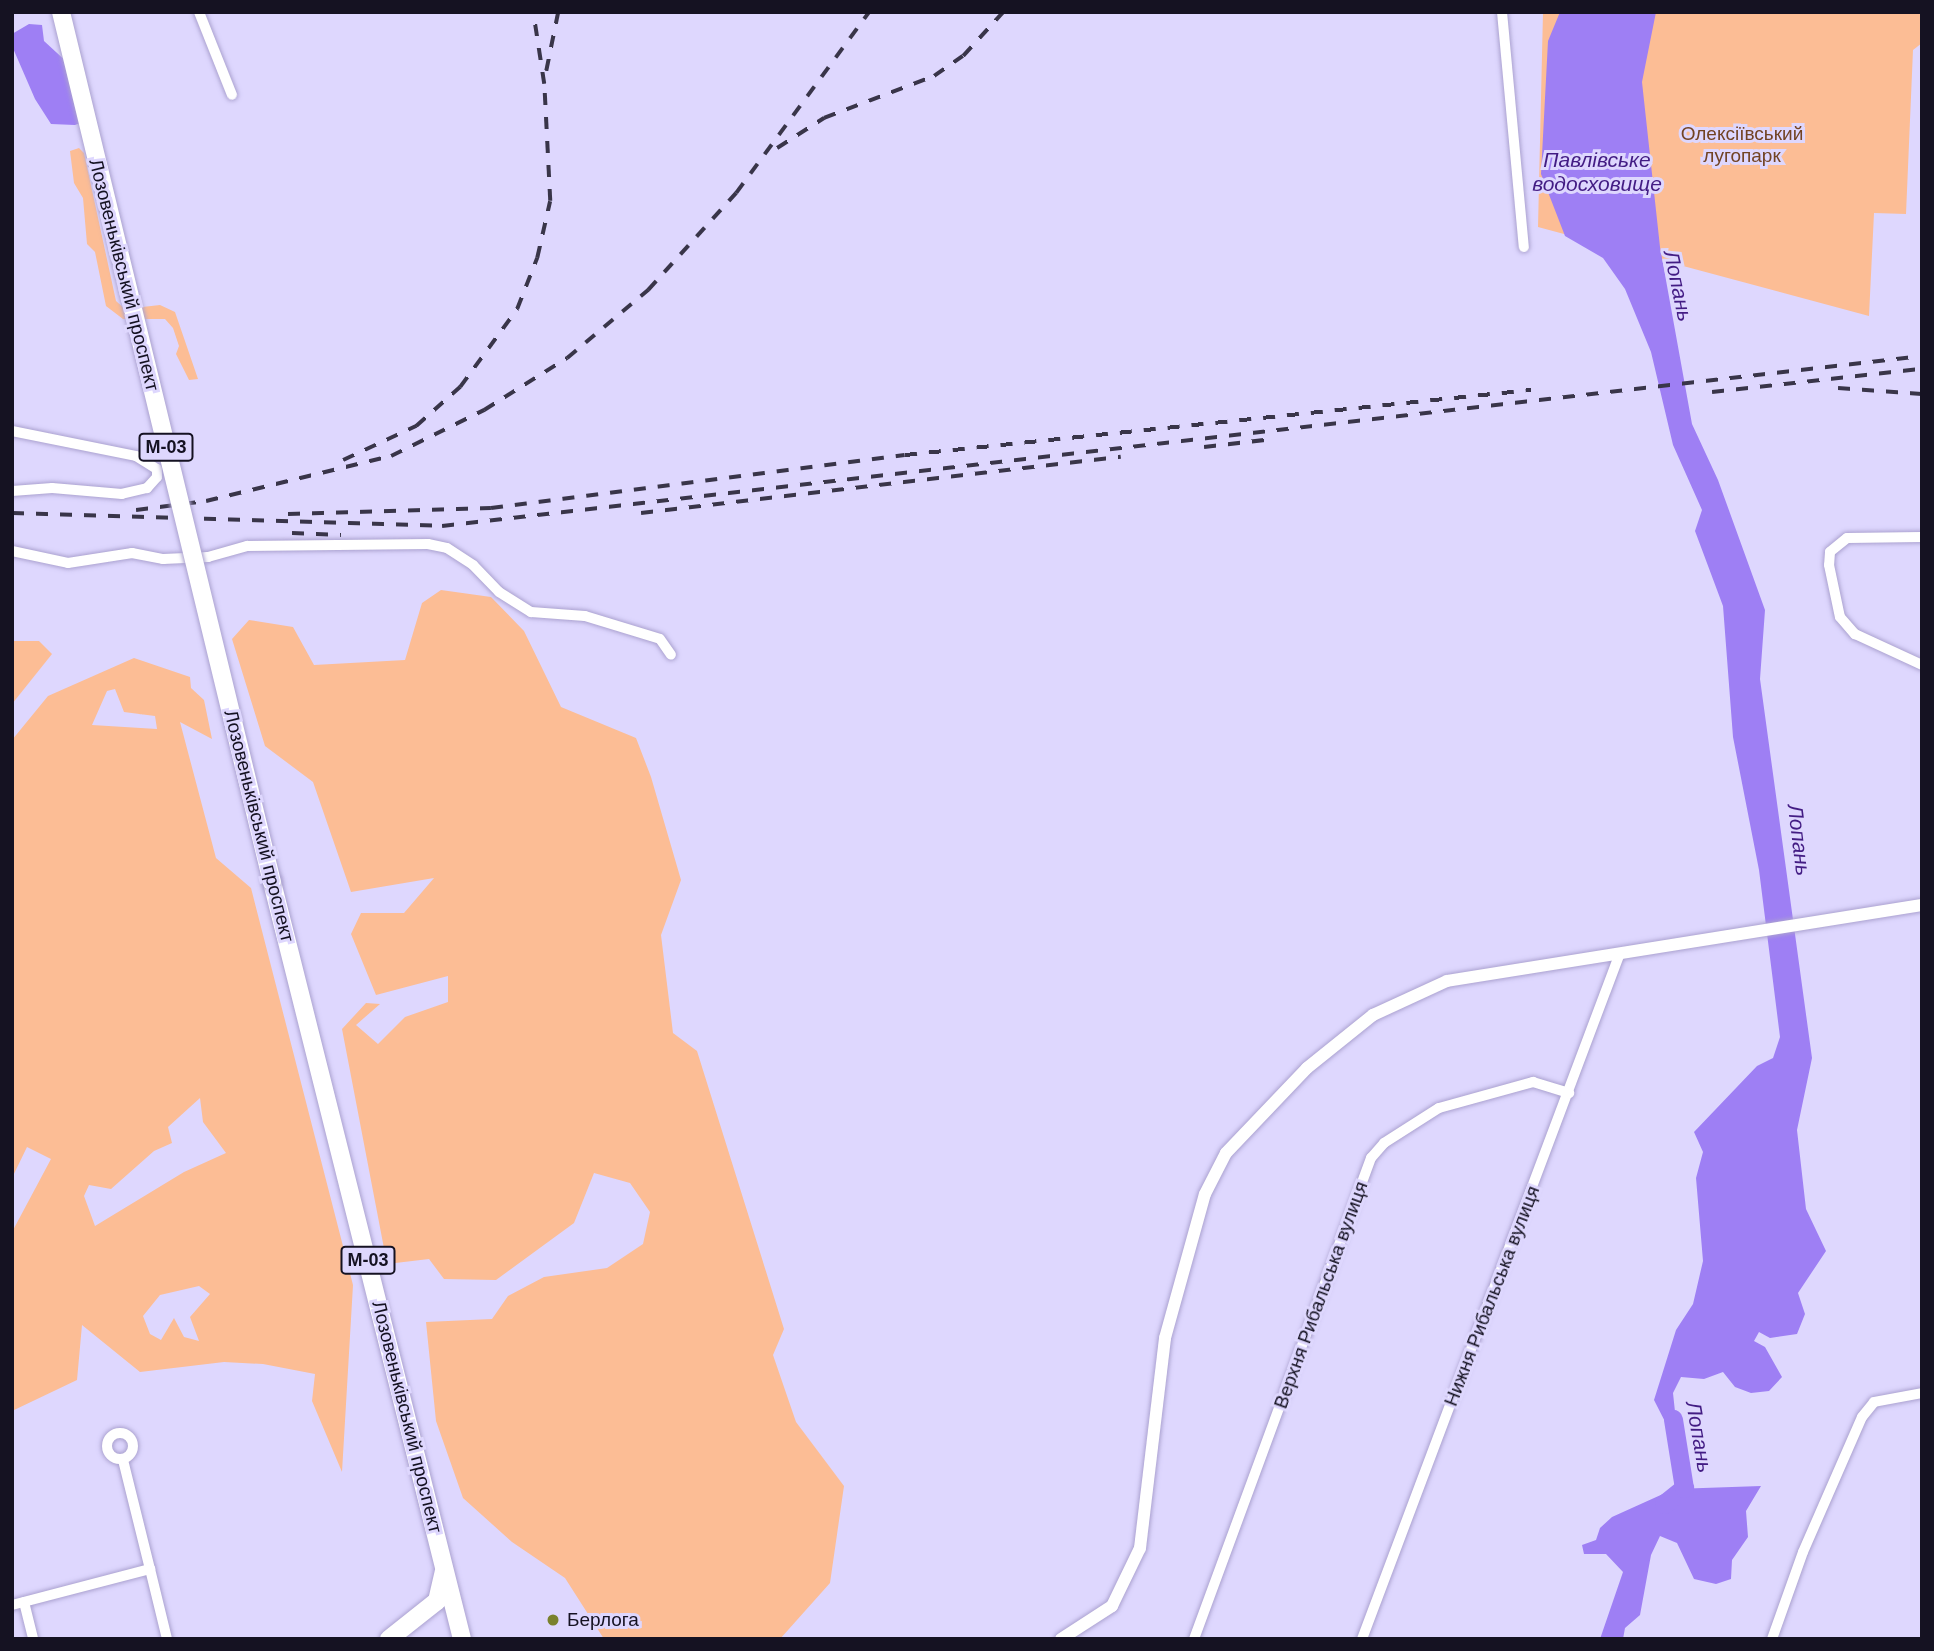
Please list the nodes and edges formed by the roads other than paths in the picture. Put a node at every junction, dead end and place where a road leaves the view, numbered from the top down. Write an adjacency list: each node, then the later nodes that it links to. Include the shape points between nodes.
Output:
1 (61, 12): 17 (highway, Лозовеньківський проспект / М-03, bridge, via 272,882)
2 (199, 12): 4 (street)
3 (1502, 12): 5 (street)
4 (232, 95)
5 (1524, 247)
6 (12, 431): 7 (street, via 136,456 157,470 147,488 122,494 52,488)
7 (12, 491)
8 (1922, 537): 11 (street, via 1847,538 1830,552 1829,565 1840,617 1855,634)
9 (12, 551): 10 (street, via 68,563 132,553 163,559 208,557 247,546 429,544 447,548 473,565 499,592 531,612 585,616 660,639)
10 (671, 654)
11 (1922, 666)
12 (1922, 905): 13 (street)
13 (1620, 953): 14 (street, Нижня Рибальська вулиця); 25 (street, via 1447,981 1373,1014 1307,1068 1226,1153 1188,1243 1165,1338 1140,1548 1112,1606)
14 (1569, 1093): 26 (street, Верхня Рибальська вулиця, via 1533,1082 1438,1108 1384,1143 1371,1158); 27 (street, Нижня Рибальська вулиця)
15 (1922, 1393): 28 (street, via 1874,1402 1862,1417 1803,1552)
16 (123, 1460): 18 (street)
17 (445, 1568): 23 (highway, via 437,1601); 24 (highway, Лозовеньківський проспект / М-03)
18 (150, 1569): 19 (street); 22 (street)
19 (24, 1602): 20 (street); 21 (street)
20 (12, 1605)
21 (33, 1639)
22 (167, 1639)
23 (389, 1639)
24 (462, 1639)
25 (1060, 1639)
26 (1194, 1639)
27 (1363, 1639)
28 (1772, 1639)

